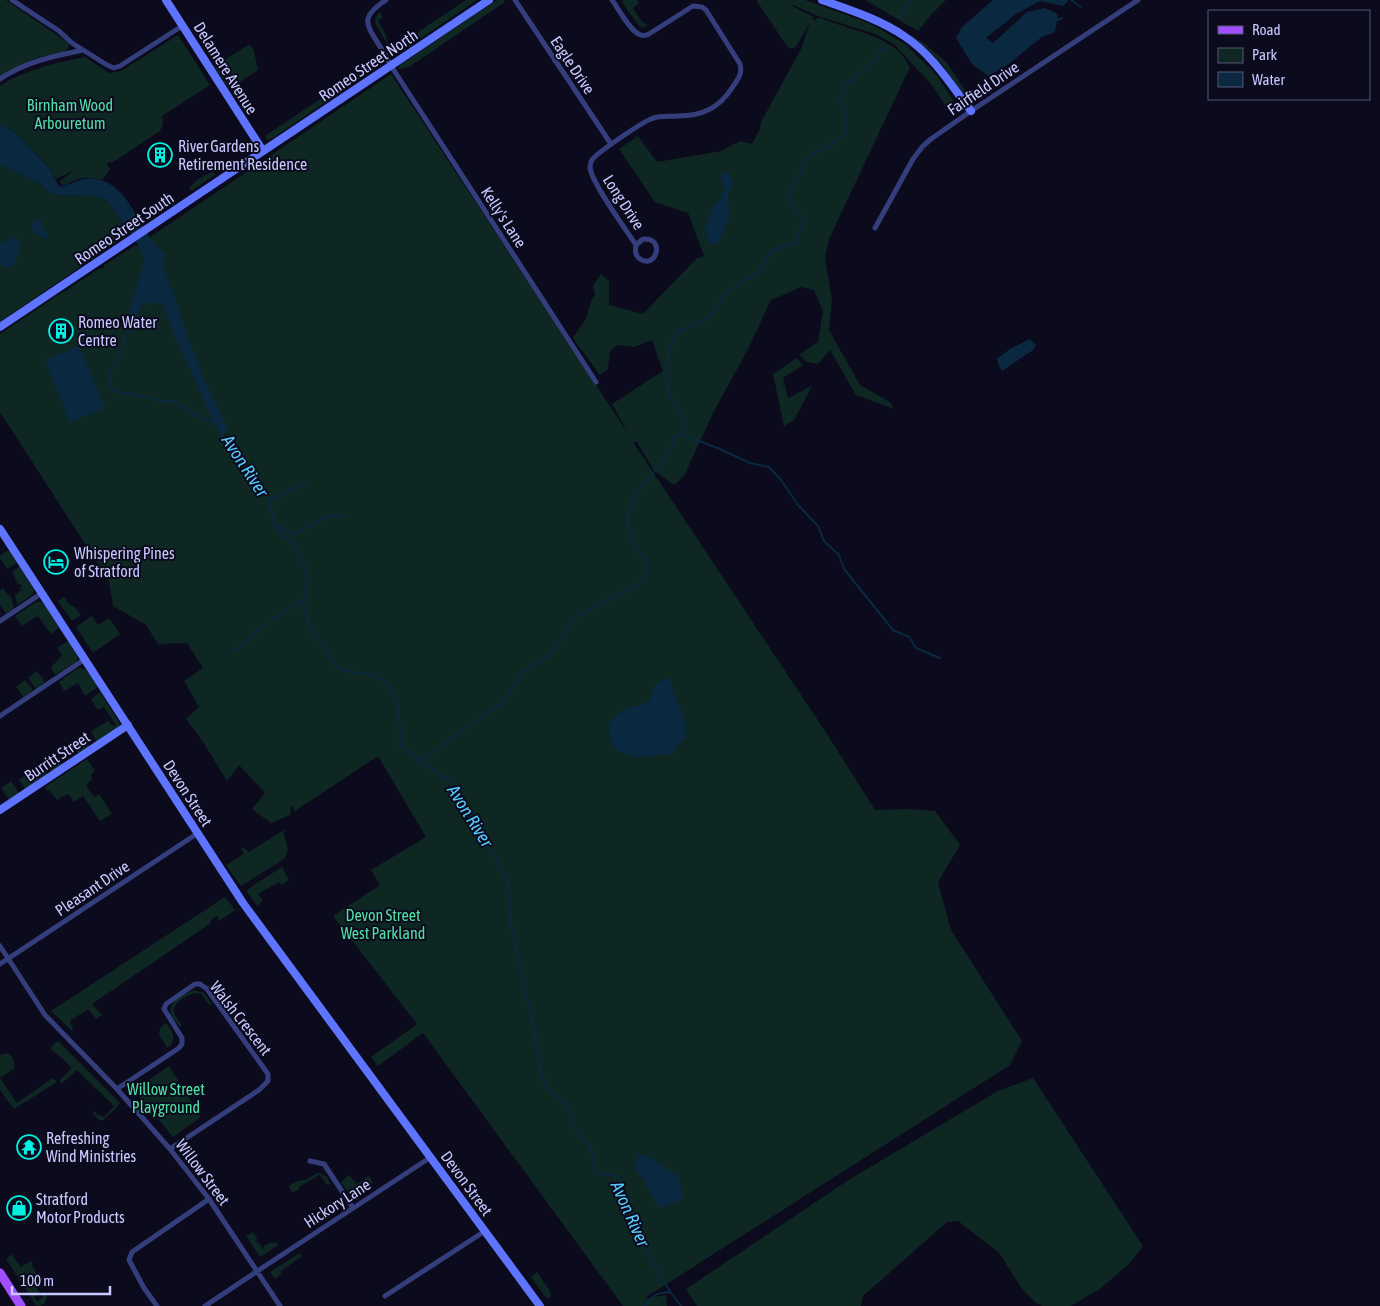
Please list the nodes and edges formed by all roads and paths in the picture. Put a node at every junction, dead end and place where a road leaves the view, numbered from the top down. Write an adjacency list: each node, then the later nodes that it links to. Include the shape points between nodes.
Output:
1 (12, 0): 10 (street)
2 (166, 0): 9 (street, Delamere Avenue)
3 (386, 0): 11 (street, Kelly's Lane, via 372,10 368,27)
4 (489, 0): 11 (street, Romeo Street North)
5 (515, 0): 14 (street, Eagle Drive)
6 (612, 0): 14 (street, Long Drive, via 629,25 641,35 649,34 692,6 702,7 742,69 726,98 713,108 698,114 650,119)
7 (822, 0): 13 (street, via 904,36 921,50)
8 (1138, 0): 13 (street, Fairfield Drive)
9 (182, 26): 10 (street, via 114,68); 15 (street, Delamere Avenue)
10 (83, 50): 12 (street, via 31,63)
11 (391, 66): 15 (street, Romeo Street North); 19 (street, Kelly's Lane)
12 (0, 79)
13 (971, 111): 16 (street, Fairfield Drive, via 923,146)
14 (611, 144): 17 (street, Long Drive, via 592,160 591,174)
15 (263, 151): 18 (street, Romeo Street South)
16 (875, 228)
17 (636, 245): 17 (street, Long Drive, via 640,259 649,261 656,256 657,247 650,240)
18 (0, 327)
19 (596, 382)
20 (0, 529): 21 (street, Devon Street)
21 (42, 593): 22 (street); 23 (street, Devon Street)
22 (0, 621)
23 (85, 659): 24 (street); 25 (street, Devon Street)
24 (0, 716)
25 (128, 725): 26 (street, Burritt Street); 27 (street, Devon Street)
26 (0, 810)
27 (198, 833): 29 (street, Pleasant Drive); 33 (street, Devon Street, via 246,907)
28 (0, 946): 29 (street, Willow Street)
29 (8, 959): 30 (street, Pleasant Drive); 31 (street, Willow Street, via 45,1015)
30 (0, 964)
31 (117, 1089): 32 (street, Willow Street); 32 (street, Walsh Crescent, via 180,1048 182,1038 164,1009 166,1004 195,984 207,989 268,1074 268,1081)
32 (170, 1149): 35 (street, Willow Street)
33 (431, 1157): 36 (street, Hickory Lane); 37 (street, Devon Street)
34 (310, 1161): 36 (street, via 324,1164)
35 (209, 1199): 38 (street, Willow Street); 43 (street, via 132,1252 130,1260)
36 (353, 1208): 38 (street, Hickory Lane)
37 (485, 1231): 40 (street); 41 (street, Devon Street)
38 (257, 1271): 44 (street, Hickory Lane); 45 (street, Willow Street)
39 (0, 1273): 42 (main road)
40 (385, 1296)
41 (537, 1305)
42 (22, 1306)
43 (157, 1306)
44 (205, 1306)
45 (280, 1306)

